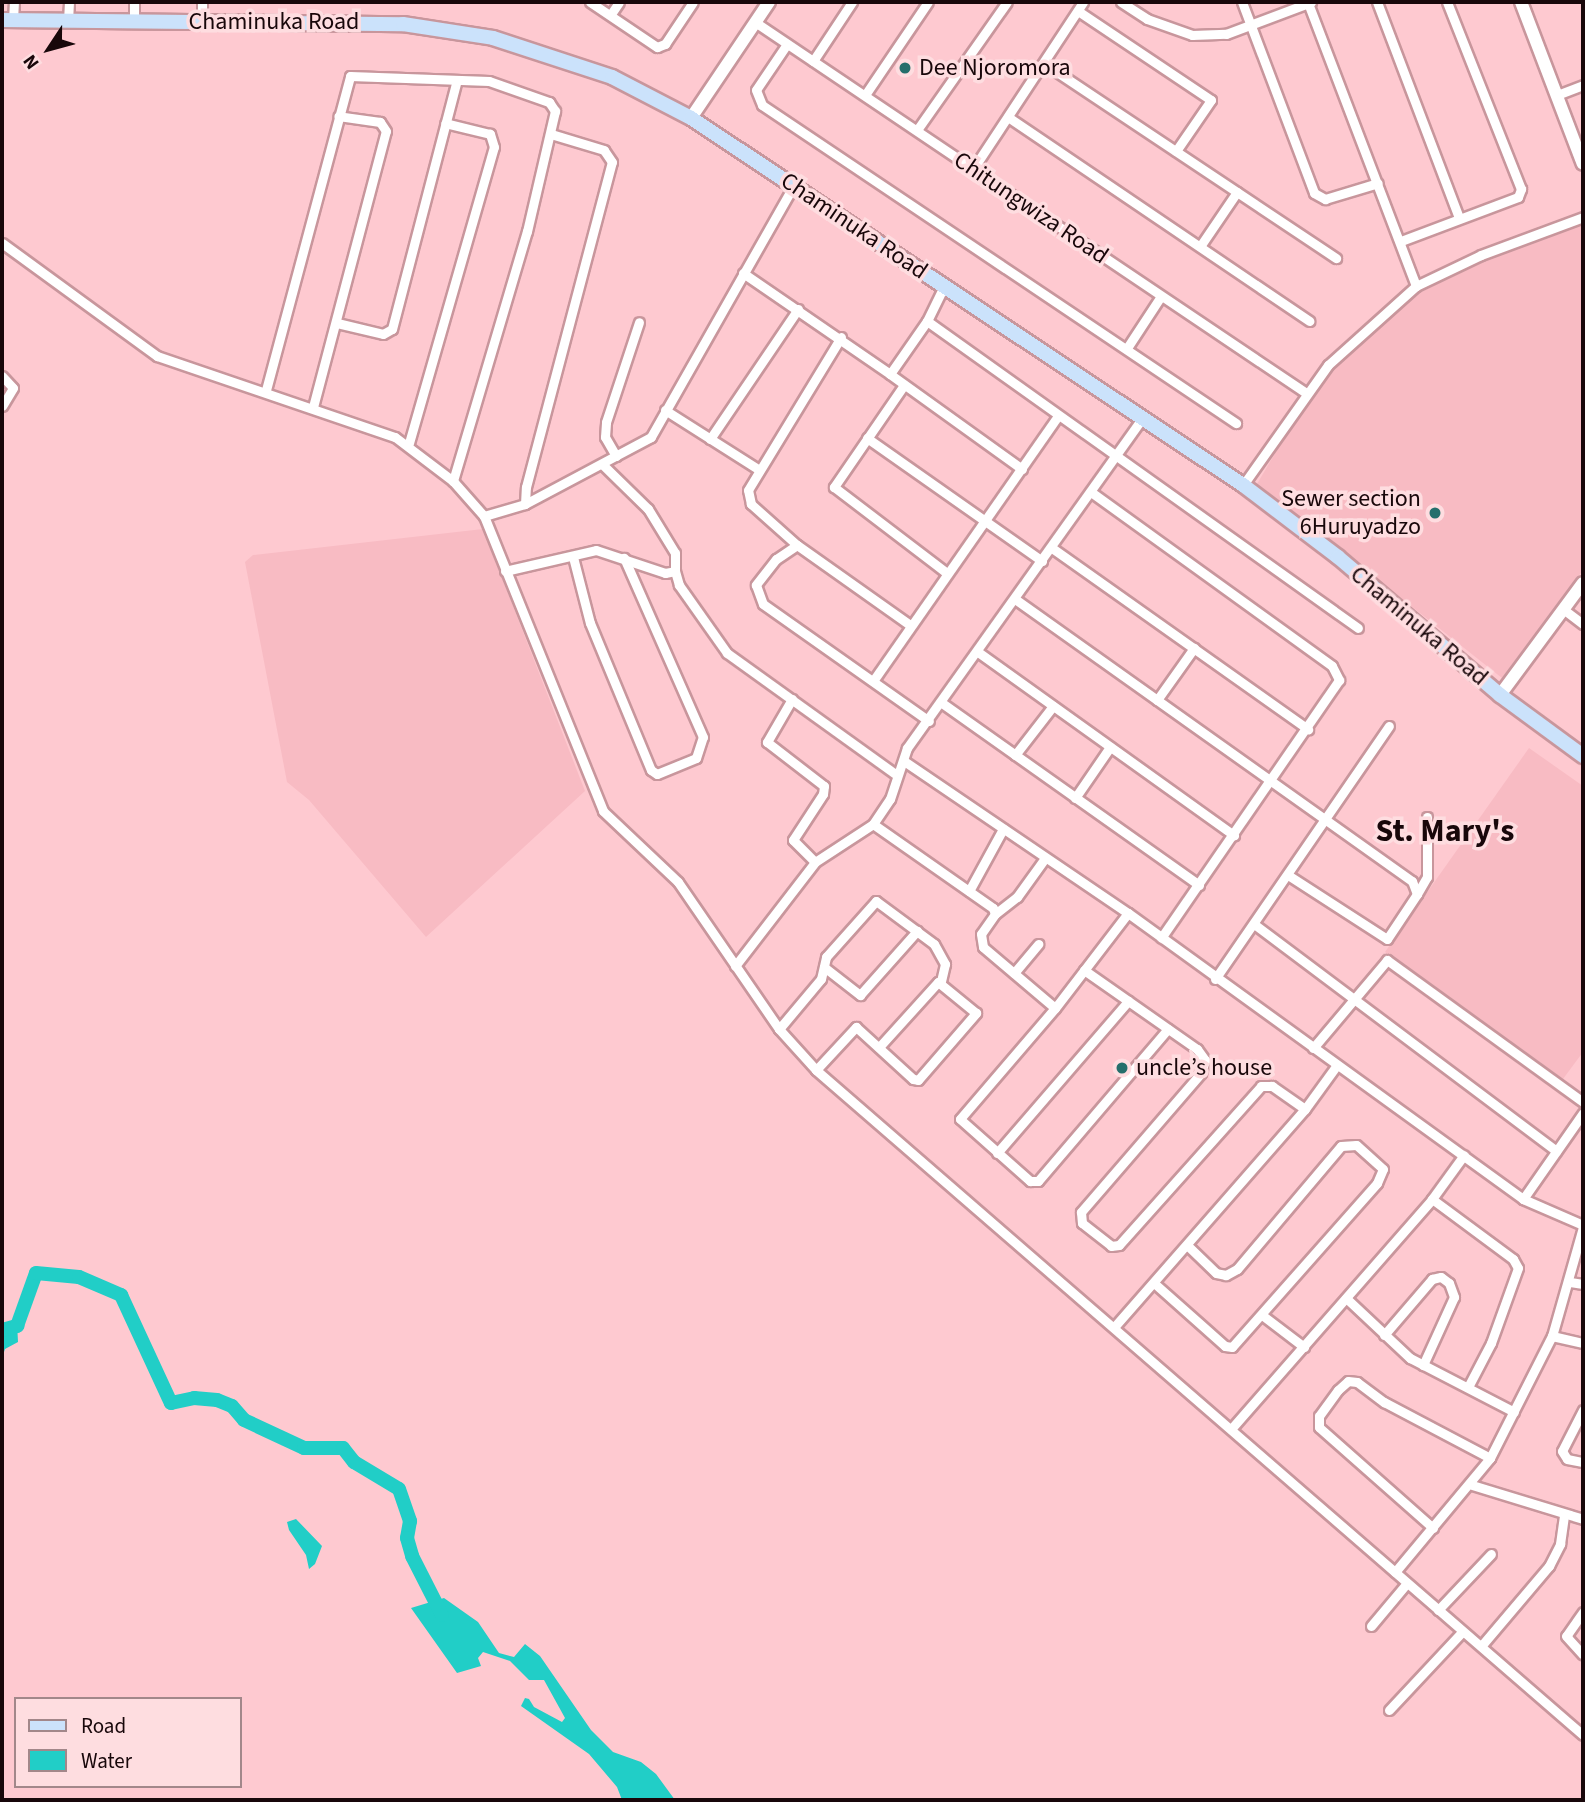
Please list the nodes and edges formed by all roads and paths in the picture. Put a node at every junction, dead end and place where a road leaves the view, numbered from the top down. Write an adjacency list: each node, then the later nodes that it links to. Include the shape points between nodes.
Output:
1 (13, 2): 20 (street)
2 (69, 2): 21 (street)
3 (134, 2): 24 (street)
4 (202, 2): 22 (street)
5 (590, 2): 19 (street)
6 (619, 2): 19 (street)
7 (693, 2): 19 (street, via 665,44 657,47)
8 (769, 2): 23 (street)
9 (852, 2): 27 (street)
10 (928, 2): 31 (street)
11 (1007, 2): 37 (street)
12 (1121, 2): 25 (street, via 1147,19 1192,35 1226,34)
13 (1242, 2): 25 (street)
14 (1309, 2): 25 (street); 42 (street)
15 (1377, 2): 45 (street)
16 (1447, 2): 45 (street, via 1521,189 1518,197)
17 (1521, 2): 32 (street)
18 (1080, 6): 28 (street); 39 (street, via 1211,100)
19 (611, 14)
20 (8, 20): 21 (main road, Chaminuka Road)
21 (68, 21): 24 (main road, Chaminuka Road)
22 (202, 22): 24 (main road, Chaminuka Road); 35 (main road, Chaminuka Road, via 376,22 463,32 577,64)
23 (755, 22): 26 (street, Chitungwiza Road); 35 (street)
24 (134, 23)
25 (1251, 25): 42 (street, via 1314,193 1325,199)
26 (787, 44): 27 (street, Chitungwiza Road); 61 (street, via 756,90 762,105)
27 (813, 61): 31 (street, Chitungwiza Road)
28 (1045, 64): 34 (street); 39 (street)
29 (457, 80): 33 (street, via 353,75); 36 (street); 38 (street, via 503,83 549,102 555,111)
30 (1583, 85): 32 (street)
31 (865, 95): 37 (street, Chitungwiza Road)
32 (1557, 95): 40 (street)
33 (338, 116): 59 (street, via 380,122 386,131); 65 (street)
34 (1008, 117): 41 (street); 49 (street)
35 (691, 118): 43 (main road, Chaminuka Road)
36 (445, 123): 59 (street, via 390,331 383,334); 75 (street, via 491,134 494,147)
37 (917, 130): 41 (street, Chitungwiza Road)
38 (551, 134): 81 (street, via 527,232); 84 (street, via 604,150 612,162)
39 (1176, 151): 44 (street)
40 (1583, 164)
41 (973, 169): 54 (street, Chitungwiza Road)
42 (1378, 183): 47 (street)
43 (794, 185): 51 (street); 52 (main road, Chaminuka Road)
44 (1237, 192): 49 (street); 50 (street)
45 (1458, 218): 47 (street)
46 (1583, 218): 53 (street, via 1481,255)
47 (1401, 241): 53 (street)
48 (2, 243): 65 (street, via 157,356 222,381)
49 (1202, 245): 57 (street)
50 (1336, 258)
51 (743, 273): 55 (street); 69 (street)
52 (944, 286): 56 (street); 71 (main road, Chaminuka Road)
53 (1416, 286): 66 (street, via 1328,365)
54 (1161, 296): 61 (street); 66 (street, Chitungwiza Road)
55 (798, 309): 60 (street); 74 (street)
56 (927, 321): 62 (street); 70 (street)
57 (1310, 321)
58 (639, 322): 76 (street, via 606,422 606,437)
59 (337, 323): 68 (street)
60 (841, 337): 62 (street); 79 (street)
61 (1127, 348): 72 (street)
62 (890, 374): 64 (street)
63 (2, 376): 67 (street, via 13,388)
64 (904, 385): 73 (street); 80 (street)
65 (266, 390): 68 (street)
66 (1306, 393): 82 (street)
67 (2, 406)
68 (313, 407): 75 (street)
69 (665, 410): 74 (street); 76 (street, via 646,441)
70 (1057, 417): 77 (street); 80 (street)
71 (1142, 418): 77 (street); 82 (main road, Chaminuka Road)
72 (1236, 423)
73 (867, 438): 86 (street); 94 (street, via 835,481 837,492)
74 (710, 439): 79 (street)
75 (409, 443): 81 (street)
76 (616, 456): 78 (street)
77 (1115, 457): 83 (street); 100 (street)
78 (602, 464): 84 (street); 92 (street, via 648,509 675,552)
79 (758, 469): 87 (street, via 748,490 751,503)
80 (1022, 469): 86 (street)
81 (453, 481): 85 (street)
82 (1243, 485): 104 (main road, Chaminuka Road, via 1338,556)
83 (1091, 492): 88 (street); 111 (street, via 1338,672 1337,687)
84 (525, 504): 85 (street)
85 (484, 516): 93 (street)
86 (985, 522): 91 (street); 94 (street)
87 (797, 545): 99 (street); 103 (street, via 776,559 756,585 757,598)
88 (1052, 548): 91 (street); 101 (street)
89 (573, 557): 90 (street, via 596,550); 90 (street, via 590,623 651,770 657,774 693,760 703,737); 93 (street, via 545,559)
90 (624, 558): 92 (street, via 665,573)
91 (1042, 561): 96 (street)
92 (675, 571): 105 (street, via 720,646)
93 (505, 572): 136 (street, via 603,811 678,882)
94 (947, 573): 99 (street)
95 (1583, 583): 97 (street)
96 (1015, 599): 102 (street); 106 (street)
97 (1563, 610): 98 (street); 104 (street)
98 (1583, 624)
99 (911, 625): 103 (street)
100 (1358, 628)
101 (1194, 648): 106 (street); 111 (street)
102 (978, 652): 107 (street); 108 (street)
103 (873, 681): 109 (street)
104 (1500, 695): 114 (main road, Chaminuka Road)
105 (792, 699): 116 (street); 125 (street, via 767,742 824,786 793,840)
106 (1157, 700): 117 (street)
107 (942, 703): 109 (street); 113 (street)
108 (1053, 706): 112 (street); 113 (street)
109 (929, 721): 115 (street, via 906,748)
110 (1390, 726): 120 (street)
111 (1308, 729): 117 (street)
112 (1110, 747): 118 (street); 123 (street)
113 (1015, 755): 118 (street)
114 (1583, 756)
115 (904, 761): 116 (street); 122 (street)
116 (897, 775): 121 (street, via 890,799)
117 (1272, 782): 120 (street); 123 (street)
118 (1075, 798): 127 (street)
119 (1427, 817): 129 (street, via 1427,877)
120 (1324, 820): 126 (street); 129 (street, via 1412,881)
121 (873, 824): 125 (street); 128 (street)
122 (1003, 830): 124 (street); 128 (street)
123 (1234, 835): 127 (street)
124 (1045, 858): 130 (street); 131 (street, via 1017,897)
125 (815, 862): 136 (street)
126 (1289, 875): 129 (street, via 1387,939); 132 (street)
127 (1199, 885): 134 (street)
128 (968, 891): 131 (street)
129 (1417, 894)
130 (1128, 913): 134 (street); 138 (street)
131 (995, 914): 139 (street, via 980,940)
132 (1254, 924): 140 (street); 142 (street, via 1336,983)
133 (917, 931): 137 (street, via 860,995); 137 (street, via 876,901 826,957); 141 (street, via 943,955)
134 (1161, 938): 140 (street)
135 (1038, 944): 139 (street)
136 (735, 966): 145 (street)
137 (824, 967): 145 (street, via 821,979)
138 (1084, 970): 143 (street); 144 (street)
139 (1014, 973): 144 (street)
140 (1215, 979): 148 (street)
141 (941, 982): 147 (street); 147 (street, via 975,1010 976,1017 920,1079 913,1079)
142 (1350, 999): 148 (street); 151 (street, via 1387,960); 154 (street)
143 (1128, 1001): 146 (street); 155 (street)
144 (1055, 1008): 155 (street, via 960,1115 962,1123)
145 (779, 1029): 150 (street)
146 (1168, 1029): 152 (street, via 1202,1054 1204,1066 1081,1212 1082,1223 1111,1246 1119,1245 1261,1086 1272,1086); 155 (street, via 1038,1181 1030,1181)
147 (879, 1047): 150 (street, via 853,1027)
148 (1313, 1048): 149 (street)
149 (1337, 1065): 152 (street); 156 (street)
150 (816, 1070): 166 (street)
151 (1583, 1102)
152 (1305, 1109): 160 (street)
153 (1583, 1113): 154 (street)
154 (1556, 1151): 158 (street)
155 (997, 1153)
156 (1464, 1155): 157 (street); 158 (street)
157 (1433, 1199): 164 (street); 172 (street, via 1513,1259 1518,1268 1495,1335)
158 (1523, 1199): 159 (street)
159 (1583, 1226): 161 (street)
160 (1187, 1245): 162 (street); 165 (street, via 1216,1273 1226,1275 1237,1269 1341,1146 1356,1144 1379,1163 1382,1175 1377,1183)
161 (1570, 1282): 163 (street); 168 (street)
162 (1154, 1283): 165 (street, via 1225,1346 1237,1343); 166 (street)
163 (1583, 1284)
164 (1346, 1298): 167 (street); 170 (street)
165 (1262, 1315): 170 (street)
166 (1115, 1326): 175 (street)
167 (1384, 1335): 171 (street); 171 (street, via 1432,1279 1441,1277 1449,1283 1454,1297)
168 (1552, 1336): 169 (street); 174 (street)
169 (1583, 1343)
170 (1304, 1347): 175 (street)
171 (1423, 1365): 172 (street)
172 (1468, 1387): 174 (street)
173 (1583, 1410): 177 (street, via 1562,1451 1567,1459)
174 (1514, 1412): 176 (street)
175 (1231, 1429): 183 (street)
176 (1490, 1458): 178 (street); 181 (street, via 1384,1402 1357,1382 1344,1383 1338,1390 1319,1416 1319,1427)
177 (1583, 1462)
178 (1472, 1485): 179 (street); 181 (street)
179 (1564, 1516): 180 (street); 189 (street, via 1560,1544 1549,1566)
180 (1583, 1519)
181 (1433, 1528): 183 (street)
182 (1491, 1554): 185 (street)
183 (1395, 1572): 184 (street)
184 (1407, 1583): 185 (street); 187 (street)
185 (1438, 1610): 188 (street)
186 (1583, 1612): 190 (street, via 1566,1636)
187 (1371, 1626)
188 (1462, 1632): 189 (street); 191 (street)
189 (1482, 1645): 192 (street)
190 (1583, 1656)
191 (1389, 1710)
192 (1583, 1735)

